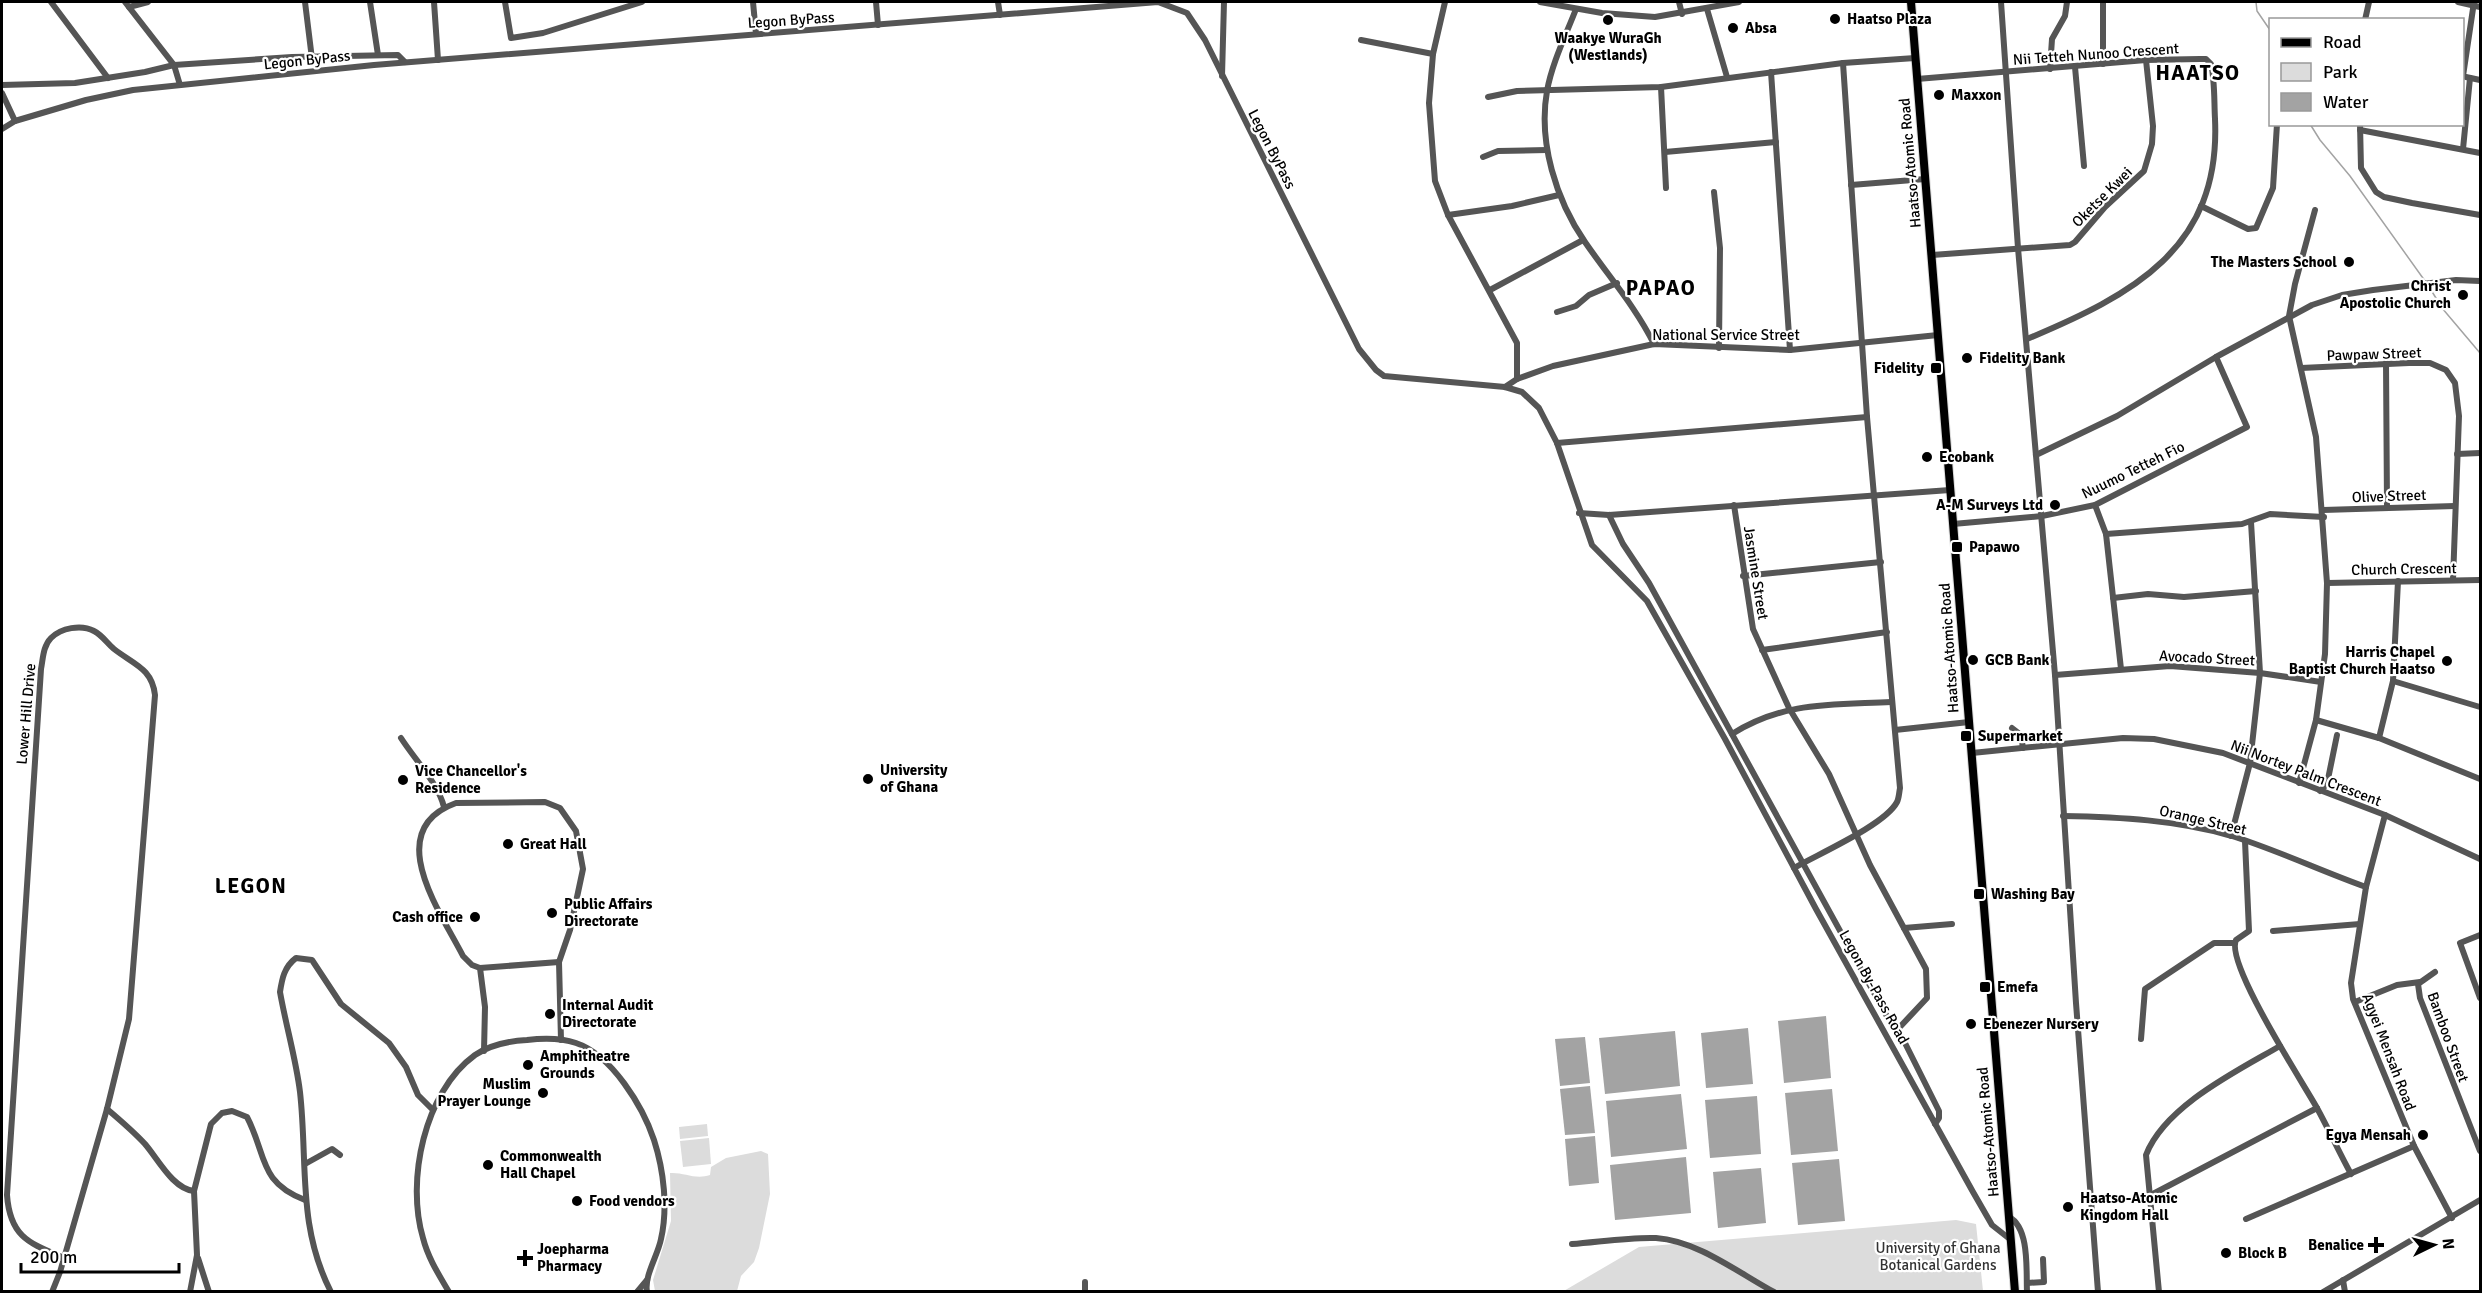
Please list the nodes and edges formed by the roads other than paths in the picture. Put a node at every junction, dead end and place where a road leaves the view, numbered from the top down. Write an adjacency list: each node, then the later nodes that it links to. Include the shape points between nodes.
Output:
1 (51, 2): 51 (street)
2 (148, 2): 22 (street)
3 (304, 2): 37 (street)
4 (370, 2): 35 (street)
5 (434, 2): 38 (street)
6 (506, 2): 31 (street)
7 (642, 2): 31 (street, via 543,33)
8 (753, 2): 30 (street)
9 (876, 2): 29 (street)
10 (998, 2): 27 (street)
11 (1224, 2): 52 (street)
12 (1445, 2): 34 (street)
13 (1540, 2): 24 (street)
14 (1679, 2): 26 (street)
15 (1739, 2): 25 (street)
16 (1911, 2): 36 (main road, Haatso-Atomic Road)
17 (2001, 2): 48 (street)
18 (2067, 2): 45 (street, via 2066,16 2052,41)
19 (2103, 2): 42 (street)
20 (2369, 2): 28 (street)
21 (2458, 2): 23 (street)
22 (127, 4): 43 (street)
23 (2476, 5): 46 (street)
24 (1576, 9): 26 (street, via 1639,17); 59 (street)
25 (1707, 9): 26 (street); 50 (street)
26 (1682, 14)
27 (1000, 15): 29 (street, Legon ByPass); 52 (street, Legon ByPass, via 1158,2 1187,13 1205,40)
28 (2365, 18)
29 (878, 25): 30 (street, Legon ByPass)
30 (756, 34): 33 (street, Legon ByPass)
31 (512, 38): 33 (street)
32 (1361, 40): 34 (street)
33 (515, 53): 38 (street, Legon ByPass)
34 (1433, 54): 80 (street, via 1429,103 1435,181)
35 (378, 55): 37 (street); 40 (street, via 398,55)
36 (1915, 58): 41 (street); 54 (main road, Haatso-Atomic Road)
37 (312, 59): 43 (street)
38 (438, 60): 40 (street, Legon ByPass)
39 (2146, 60): 42 (street, Nii Tetteh Nunoo Crescent); 78 (street, Nii Tetteh Nunoo Crescent, via 2206,59 2211,64 2216,156); 83 (street, Oketse Kwei, via 2154,126 2144,171 2073,244)
40 (405, 62): 57 (street, Legon ByPass)
41 (1843, 63): 47 (street); 74 (street)
42 (2103, 64): 44 (street, Nii Tetteh Nunoo Crescent)
43 (174, 65): 51 (street); 57 (street)
44 (2075, 67): 45 (street, Nii Tetteh Nunoo Crescent); 72 (street)
45 (2050, 69): 48 (street, Nii Tetteh Nunoo Crescent)
46 (2464, 71)
47 (1771, 72): 50 (street); 66 (street)
48 (2006, 73): 54 (street, Nii Tetteh Nunoo Crescent); 83 (street)
49 (2464, 76): 53 (street)
50 (1727, 77): 58 (street)
51 (108, 78): 56 (street)
52 (1222, 78): 100 (street, Legon ByPass, via 1359,349 1376,370 1384,376)
53 (2470, 78): 55 (street); 67 (street)
54 (1917, 79): 73 (main road, Haatso-Atomic Road)
55 (2481, 80)
56 (2, 85)
57 (180, 85): 62 (street, Legon ByPass, via 86,100)
58 (1661, 87): 59 (street); 69 (street)
59 (1547, 91): 61 (street, via 1517,91); 68 (street)
60 (2, 93): 62 (street)
61 (1488, 97)
62 (15, 121): 65 (street, Legon ByPass)
63 (2277, 126): 78 (street, via 2273,188 2256,228 2248,229)
64 (2360, 127): 67 (street); 81 (street, via 2361,168 2376,192 2412,203)
65 (2, 129)
66 (1776, 142): 69 (street); 95 (street)
67 (2463, 149): 70 (street)
68 (1547, 150): 71 (street, via 1498,151); 77 (street)
69 (1665, 152): 75 (street)
70 (2481, 153)
71 (1483, 157)
72 (2084, 166)
73 (1925, 179): 74 (street); 84 (main road, Haatso-Atomic Road)
74 (1851, 185): 92 (street)
75 (1666, 188)
76 (1714, 192): 94 (street, via 1720,248)
77 (1558, 195): 80 (street); 82 (street)
78 (2201, 206): 91 (street, Nii Tetteh Nunoo Crescent, via 2177,245 2151,273 2091,312)
79 (2315, 210): 89 (street)
80 (1448, 215): 87 (street)
81 (2481, 215)
82 (1583, 240): 86 (street); 87 (street)
83 (2018, 248): 84 (street, Oketse Kwei); 91 (street)
84 (1932, 255): 90 (main road, Haatso-Atomic Road)
85 (2481, 281): 89 (street, via 2342,295)
86 (1617, 284): 88 (street); 93 (street)
87 (1490, 290): 99 (street, via 1517,343)
88 (1557, 312)
89 (2289, 316): 96 (street); 98 (street)
90 (1938, 334): 92 (street, National Service Street); 106 (main road, Haatso-Atomic Road)
91 (2027, 339): 105 (street)
92 (1862, 342): 95 (street, National Service Street); 101 (street)
93 (1654, 344): 94 (street, National Service Street); 99 (street, National Service Street, via 1553,366)
94 (1719, 348): 95 (street, National Service Street)
95 (1790, 350)
96 (2216, 357): 105 (street, via 2117,416); 109 (street, Nuumo Tetteh Fio, via 2247,427)
97 (2386, 363): 98 (street, Pawpaw Street); 104 (street, Pawpaw Street, via 2430,363 2446,370 2455,383 2458,405); 111 (street)
98 (2301, 368): 113 (street, via 2316,437)
99 (1517, 379): 100 (street, National Service Street)
100 (1505, 387): 102 (street, Legon ByPass, via 1522,392 1539,408)
101 (1867, 417): 102 (street); 107 (street)
102 (1557, 443): 112 (street, Legon ByPass)
103 (2481, 453): 104 (street)
104 (2457, 454): 110 (street)
105 (2036, 455): 115 (street)
106 (1950, 490): 107 (street); 117 (main road, Haatso-Atomic Road)
107 (1875, 494): 108 (street); 119 (street)
108 (1734, 505): 114 (street); 120 (street, Jasmine Street)
109 (2095, 505): 115 (street, Nuumo Tetteh Fio); 118 (street)
110 (2455, 506): 111 (street, Olive Street); 121 (street)
111 (2386, 507): 113 (street, Olive Street)
112 (1579, 513): 114 (street); 145 (street, Legon ByPass, via 1592,545 1647,601)
113 (2323, 513): 116 (street, Olive Street, via 2270,514); 124 (street)
114 (1609, 515): 141 (street)
115 (2042, 516): 117 (street, Nuumo Tetteh Fio); 131 (street)
116 (2251, 522): 118 (street, Olive Street); 125 (street)
117 (1953, 524): 138 (main road, Haatso-Atomic Road)
118 (2106, 534): 126 (street)
119 (1881, 562): 120 (street); 127 (street)
120 (1743, 576): 128 (street, Jasmine Street, via 1750,621)
121 (2453, 580): 122 (street, Church Crescent); 123 (street, Church Crescent)
122 (2481, 580)
123 (2398, 581): 124 (street, Church Crescent); 132 (street)
124 (2327, 583): 133 (street)
125 (2256, 591): 126 (street); 130 (street)
126 (2113, 598): 129 (street)
127 (1887, 632): 128 (street); 134 (street)
128 (1762, 650): 136 (street, Jasmine Street)
129 (2121, 669): 130 (street, Avocado Street, via 2170,666); 131 (street, Avocado Street)
130 (2260, 673): 133 (street, Avocado Street); 149 (street)
131 (2055, 675): 146 (street)
132 (2393, 681): 135 (street); 144 (street)
133 (2321, 682): 137 (street)
134 (1891, 702): 136 (street); 140 (street)
135 (2481, 707)
136 (1789, 708): 141 (street, via 1751,722); 156 (street, Jasmine Street, via 1829,774)
137 (2316, 720): 144 (street); 151 (street)
138 (1969, 722): 140 (street); 148 (main road, Haatso-Atomic Road)
139 (2012, 728): 147 (street, via 2023,737)
140 (1895, 730): 156 (street, via 1898,801)
141 (1732, 734): 160 (street)
142 (2337, 735): 152 (street, via 2327,784)
143 (401, 738): 153 (street, via 420,769 440,791)
144 (2379, 738): 150 (street)
145 (1725, 739): 161 (street, Legon By-Pass Road)
146 (2060, 745): 147 (street, Nii Nortey Palm Crescent); 149 (street, Nii Nortey Palm Crescent, via 2123,738 2154,740 2223,753); 155 (street)
147 (2023, 748): 148 (street, Nii Nortey Palm Crescent)
148 (1972, 753): 193 (main road, Haatso-Atomic Road)
149 (2250, 763): 151 (street, Nii Nortey Palm Crescent); 157 (street)
150 (2481, 779)
151 (2299, 783): 152 (street, Nii Nortey Palm Crescent)
152 (2320, 791): 154 (street, Nii Nortey Palm Crescent)
153 (444, 807): 169 (street, via 456,803 525,801 560,808 570,818 579,840 583,869 573,921); 170 (street, via 421,830 417,848 422,874 463,956)
154 (2385, 815): 159 (street, Nii Nortey Palm Crescent); 162 (street, Agyei Mensah Road)
155 (2063, 816): 157 (street, Orange Street, via 2152,820); 216 (street)
156 (1856, 834): 160 (street); 165 (street, Jasmine Street)
157 (2230, 836): 158 (street, Orange Street)
158 (2245, 841): 162 (street, Orange Street); 168 (street, via 2249,931)
159 (2481, 859)
160 (1804, 862): 161 (street); 175 (street)
161 (1794, 868): 183 (street, Legon By-Pass Road)
162 (2366, 887): 164 (street, Agyei Mensah Road)
163 (1952, 924): 165 (street)
164 (2360, 924): 166 (street); 174 (street, Agyei Mensah Road, via 2351,983)
165 (1904, 928): 183 (street, Jasmine Street, via 1926,969 1928,986 1927,998 1901,1023 1899,1033 1939,1111)
166 (2274, 931)
167 (2481, 934): 173 (street, via 2460,943)
168 (2234, 943): 176 (street, via 2214,943 2145,989); 178 (street, via 2251,995)
169 (559, 962): 170 (street); 177 (street)
170 (480, 968): 179 (street)
171 (2435, 972): 172 (street, Bamboo Street)
172 (2420, 982): 174 (street, via 2397,985); 185 (street, Bamboo Street, via 2420,998)
173 (2481, 998)
174 (2355, 1002): 184 (street, Agyei Mensah Road)
175 (1889, 1020)
176 (2141, 1039)
177 (561, 1040): 179 (street, via 505,1042); 201 (street, via 578,1044 598,1057 633,1094 654,1141 664,1185 664,1208 662,1237)
178 (2280, 1046): 181 (street); 190 (street, via 2211,1086 2155,1138 2146,1155)
179 (484, 1051): 182 (street, via 474,1055 450,1081)
180 (107, 1108): 189 (street, via 141,1140 175,1181); 199 (street, Lower Hill Drive); 199 (street, Lower Hill Drive, via 133,993 155,695 146,670 94,630 81,627 50,638 41,669 7,1195 9,1216 16,1231)
181 (2317, 1108): 188 (street); 190 (street)
182 (433, 1110): 187 (street, via 418,1095 406,1067 389,1043 341,1004 312,960 296,958 286,968 280,992 300,1091); 209 (street, via 420,1152 417,1208 434,1268)
183 (1935, 1124): 196 (street, Legon By-Pass Road, via 1992,1225)
184 (2414, 1146): 188 (street); 194 (street, Agyei Mensah Road)
185 (2481, 1151)
186 (340, 1155): 187 (street, via 332,1149)
187 (305, 1164): 191 (street)
188 (2351, 1174): 195 (street)
189 (194, 1191): 191 (street, via 211,1124 222,1113 231,1111 247,1117 272,1180 286,1192); 198 (street)
190 (2150, 1196): 217 (street)
191 (305, 1200): 208 (street, via 309,1234)
192 (2481, 1200): 194 (street)
193 (2009, 1217): 196 (main road, Haatso-Atomic Road); 204 (street, via 2022,1234)
194 (2452, 1218): 202 (street)
195 (2246, 1219)
196 (2011, 1240): 214 (main road, Haatso-Atomic Road)
197 (1572, 1244): 213 (street, via 1655,1238 1672,1241 1698,1250)
198 (197, 1255): 206 (street); 207 (street)
199 (64, 1258): 205 (street, Lower Hill Drive)
200 (2043, 1259): 204 (street, via 2044,1282)
201 (648, 1279): 210 (street); 211 (street)
202 (2343, 1280): 218 (street); 219 (street)
203 (1085, 1282): 212 (street)
204 (2027, 1283): 215 (street)
205 (52, 1292)
206 (190, 1292)
207 (208, 1292)
208 (332, 1292)
209 (449, 1292)
210 (637, 1292)
211 (647, 1292)
212 (1085, 1292)
213 (1774, 1292)
214 (2015, 1292)
215 (2027, 1292)
216 (2098, 1292)
217 (2159, 1292)
218 (2323, 1292)
219 (2345, 1292)

